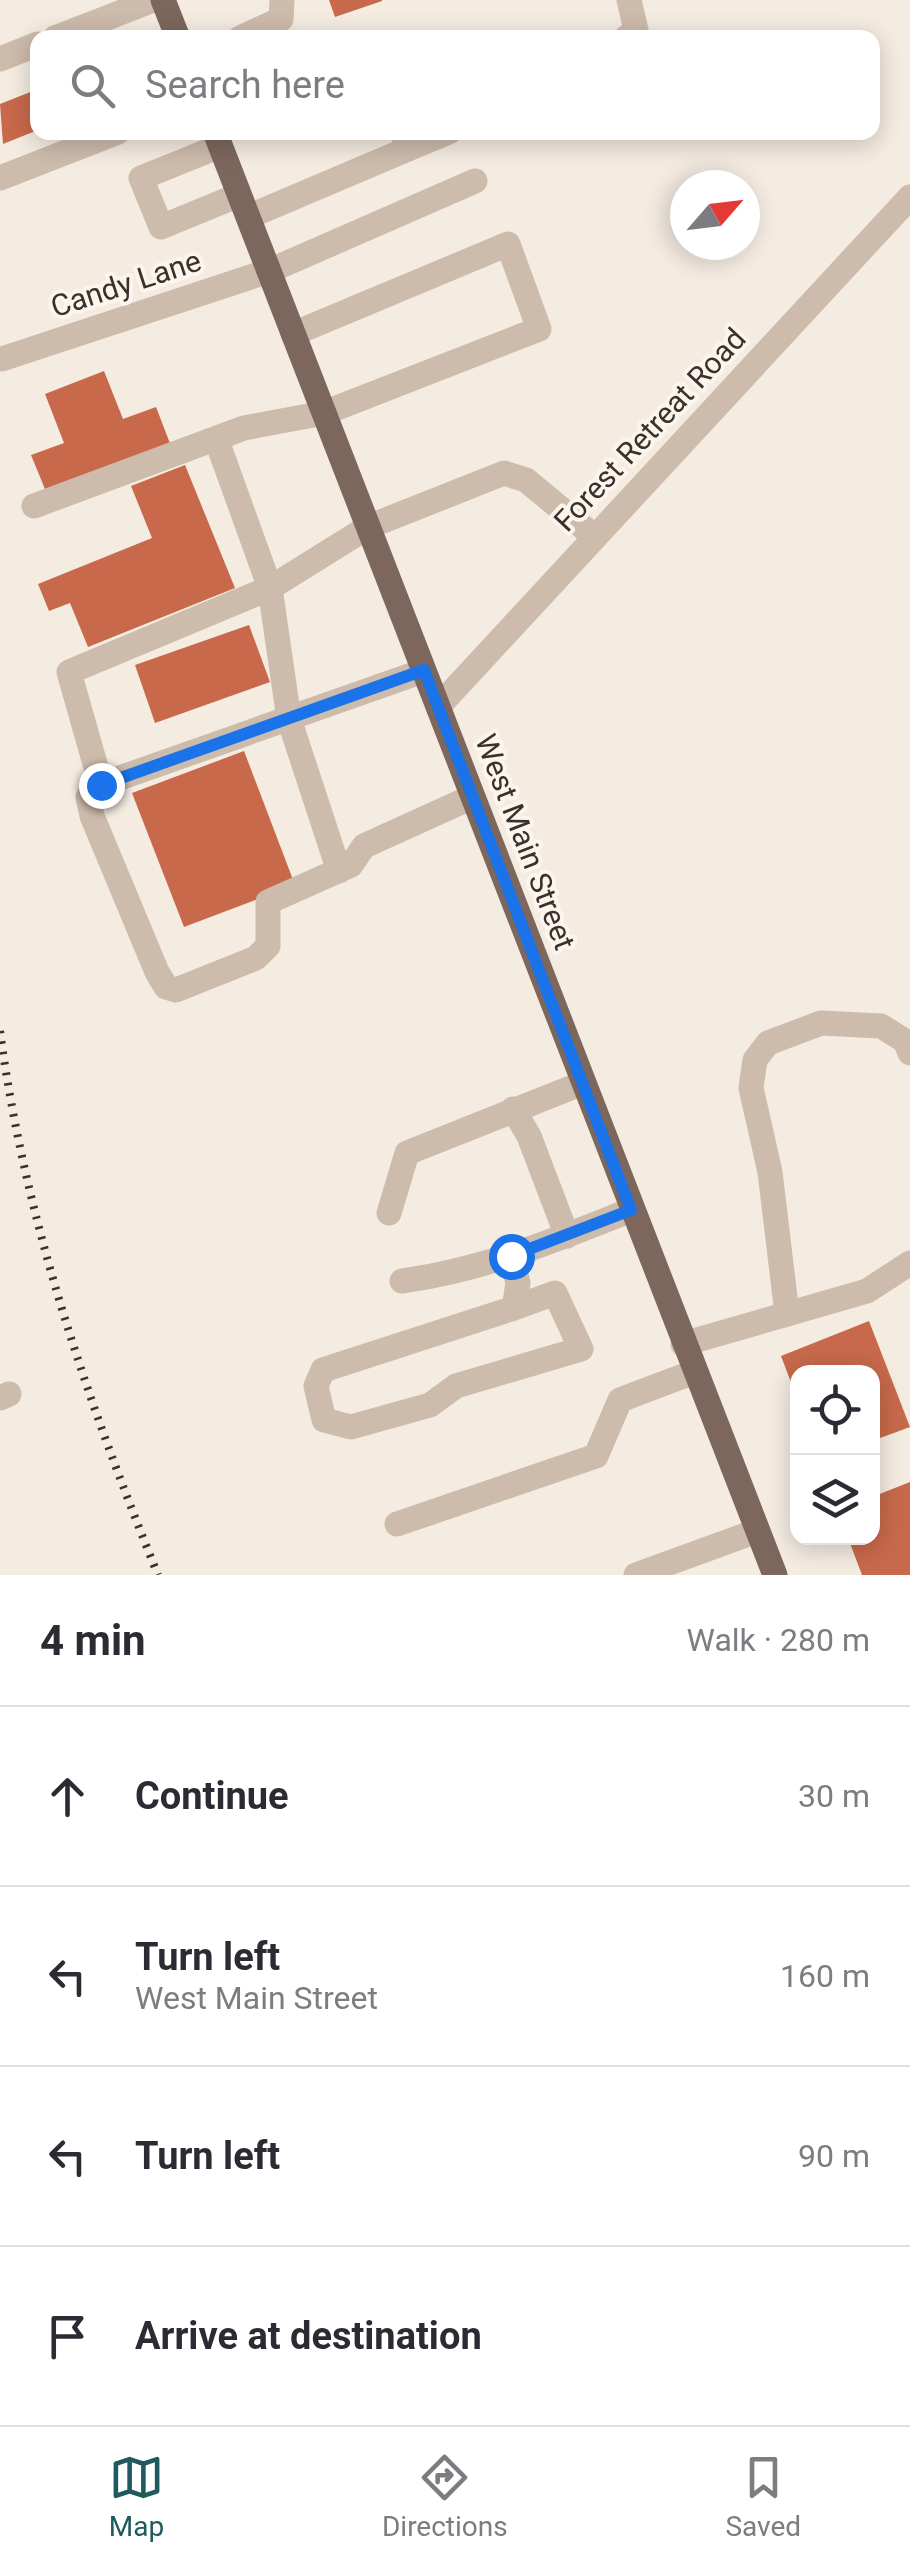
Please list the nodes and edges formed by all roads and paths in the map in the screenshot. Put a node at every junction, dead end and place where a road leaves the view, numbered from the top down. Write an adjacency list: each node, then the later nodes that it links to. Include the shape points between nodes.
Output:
1 (153, 0): 5 (street)
2 (163, 0): 6 (main road)
3 (282, 0): 7 (street, via 281,19)
4 (629, 0): 8 (street)
5 (76, 30)
6 (175, 30)
7 (257, 30)
8 (636, 30)
9 (30, 47): 10 (street)
10 (0, 59)
11 (97, 140): 15 (street)
12 (216, 140): 18 (street, via 141,178 161,228)
13 (218, 140): 18 (main road, West Main Street)
14 (405, 141): 18 (street)
15 (0, 178)
16 (475, 181): 19 (street, Candy Lane)
17 (910, 197): 26 (street, Forest Retreat Road)
18 (244, 206): 19 (main road, West Main Street)
19 (269, 271): 20 (main road, West Main Street); 21 (street, Candy Lane)
20 (294, 334): 22 (main road, West Main Street); 22 (street, via 508,244 539,329)
21 (2, 359)
22 (324, 413): 23 (street, via 244,428); 25 (main road, West Main Street)
23 (217, 440): 24 (street); 27 (street)
24 (34, 506)
25 (368, 527): 26 (street, via 504,473 526,480); 27 (street); 28 (main road, West Main Street)
26 (595, 538): 29 (street, Forest Retreat Road)
27 (270, 588): 30 (street); 31 (street, via 69,672)
28 (424, 670): 29 (main road, West Main Street); 30 (street)
29 (438, 707): 32 (main road, West Main Street)
30 (289, 719): 31 (street); 33 (street)
31 (101, 785): 33 (street, via 88,797 92,816 157,972 176,990 256,958 268,946 268,902)
32 (472, 797): 33 (street, via 364,846); 35 (main road, West Main Street)
33 (340, 872)
34 (910, 1053): 44 (street, via 881,1026 822,1024 768,1043 755,1060 751,1088 770,1172)
35 (583, 1084): 36 (street); 37 (main road, West Main Street)
36 (513, 1109): 38 (street, via 407,1152); 39 (street)
37 (631, 1210): 39 (street); 45 (main road, West Main Street)
38 (389, 1213)
39 (567, 1236): 40 (street)
40 (511, 1256): 42 (street, via 454,1274); 43 (street, via 518,1283)
41 (910, 1263): 44 (street, via 868,1290)
42 (402, 1280)
43 (514, 1308): 43 (street, via 323,1370 316,1386 324,1420 351,1427 430,1406 456,1386 581,1349 556,1292)
44 (787, 1314): 45 (street)
45 (683, 1344): 46 (main road, West Main Street)
46 (694, 1372): 47 (street, via 620,1400 596,1456); 48 (main road, West Main Street)
47 (397, 1524)
48 (757, 1531): 49 (street); 50 (main road, West Main Street)
49 (636, 1575)
50 (774, 1575)

